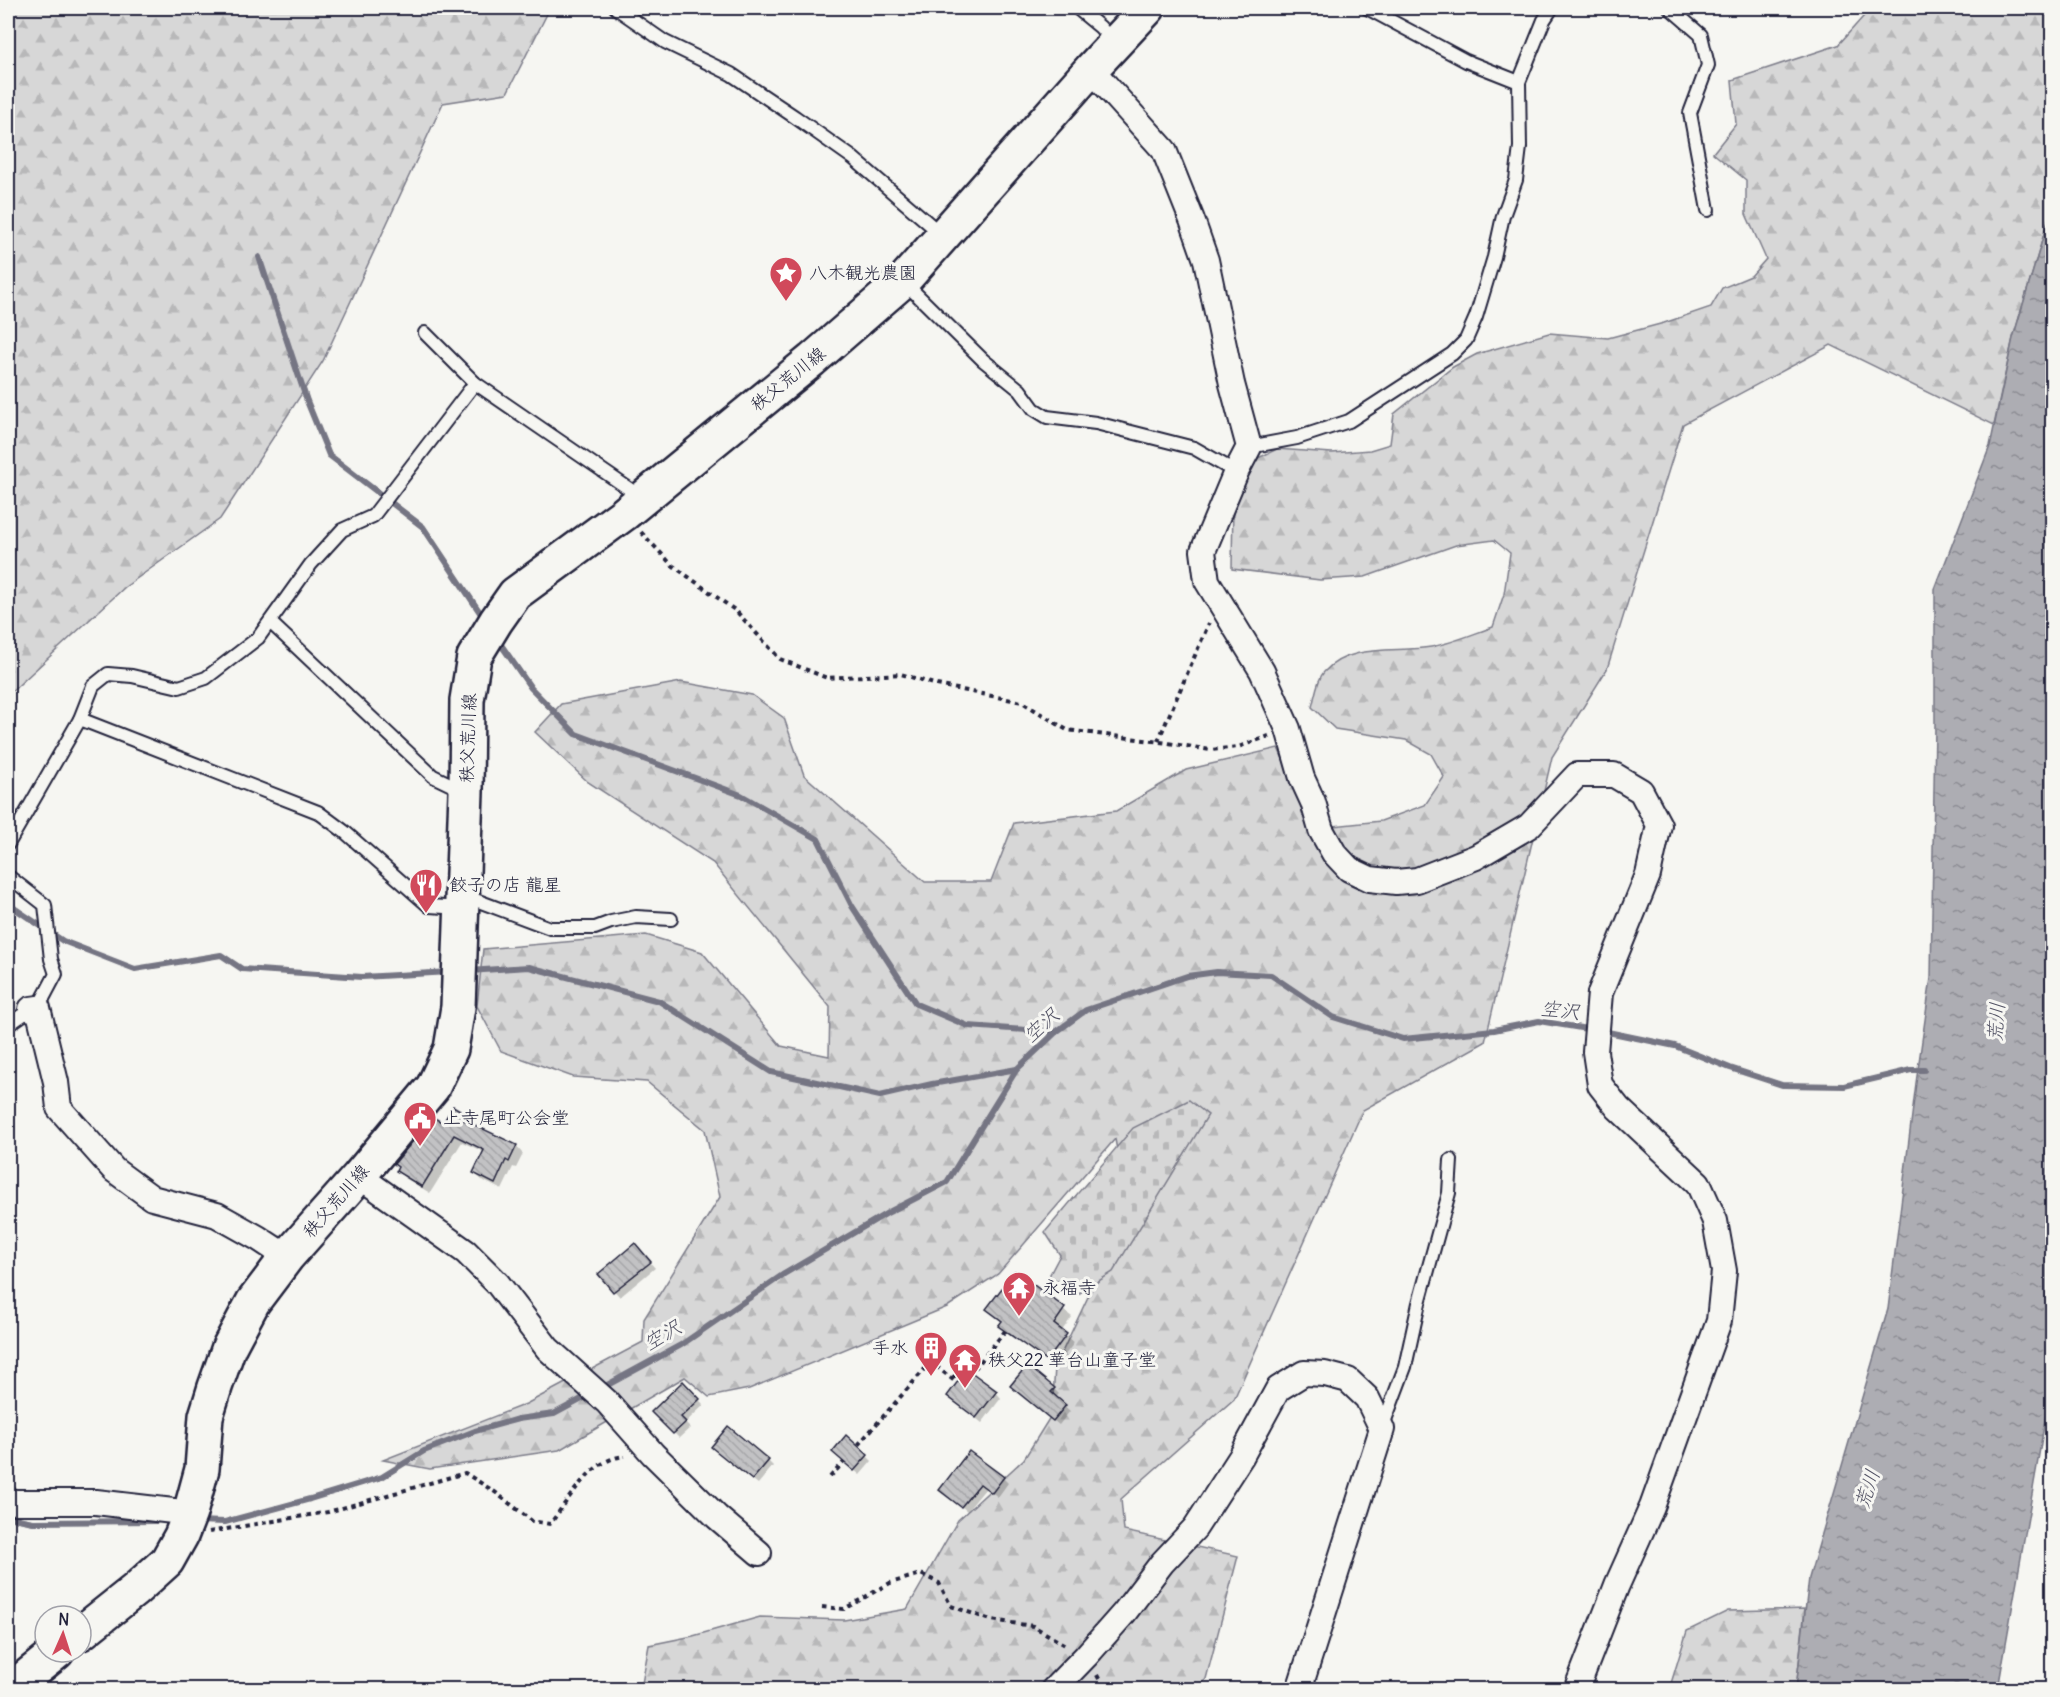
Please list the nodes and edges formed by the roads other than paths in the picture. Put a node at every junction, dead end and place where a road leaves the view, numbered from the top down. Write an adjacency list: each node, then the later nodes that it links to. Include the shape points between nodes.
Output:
1 (616, 8): 11 (lane, via 665,42 731,74 795,117 853,158)
2 (1077, 8): 7 (lane)
3 (1148, 8): 7 (main road, 秩父荒川線)
4 (1367, 8): 9 (lane, via 1466,61)
5 (1552, 8): 9 (lane)
6 (1670, 8): 10 (lane, via 1701,35 1708,65 1690,113)
7 (1114, 44): 8 (main road, 秩父荒川線)
8 (1091, 69): 11 (main road, 秩父荒川線); 15 (street, via 1164,150 1206,260 1232,384)
9 (1519, 82): 15 (lane, via 1516,180 1466,340 1452,354 1349,421 1297,438)
10 (1708, 210)
11 (943, 236): 12 (main road, 秩父荒川線)
12 (903, 281): 16 (lane, via 983,360 1020,390 1034,409 1047,417 1096,423 1194,448); 17 (main road, 秩父荒川線)
13 (425, 333): 14 (lane)
14 (475, 383): 17 (lane); 18 (lane, via 373,516 342,530 311,564)
15 (1250, 447): 16 (street)
16 (1236, 472): 39 (street, via 1203,551 1207,581 1262,671 1288,729 1321,830 1349,869 1370,879 1396,882 1417,880 1476,858 1528,826 1577,775 1614,775 1641,791 1659,825 1648,875 1600,993 1595,1053 1600,1085 1618,1108 1698,1183 1715,1221 1724,1271 1719,1321 1652,1507)
17 (633, 506): 20 (main road, 秩父荒川線, via 515,594 474,657 467,700)
18 (270, 622): 19 (lane, via 258,638 206,678 179,687 132,675 108,674 93,686); 20 (lane, via 433,776)
19 (80, 719): 21 (lane); 23 (lane, via 318,812 429,906)
20 (466, 792): 23 (main road, 秩父荒川線)
21 (8, 844)
22 (8, 876): 25 (lane, via 45,905 56,974)
23 (461, 901): 24 (lane, via 550,928 595,928 636,917); 28 (main road, 秩父荒川線, via 458,1007 451,1049 433,1087)
24 (671, 919)
25 (34, 1009): 26 (lane); 29 (street, via 56,1082 59,1108 114,1170 152,1198 217,1215)
26 (8, 1025)
27 (1451, 1160): 30 (lane, via 1449,1193 1405,1367)
28 (359, 1176): 29 (main road, 秩父荒川線); 33 (street, via 466,1252 498,1284 548,1349 607,1402 717,1517)
29 (287, 1257): 32 (main road, 秩父荒川線, via 253,1302 229,1347 206,1416 202,1469)
30 (1382, 1429): 37 (street, via 1367,1398 1348,1380 1304,1373 1278,1389 1241,1457 1195,1528); 38 (street)
31 (8, 1500): 32 (street, via 96,1502)
32 (186, 1524): 34 (main road, 秩父荒川線, via 166,1561)
33 (759, 1553)
34 (93, 1623)
35 (42, 1664): 36 (main road)
36 (10, 1689)
37 (1053, 1689)
38 (1299, 1689)
39 (1576, 1689)

